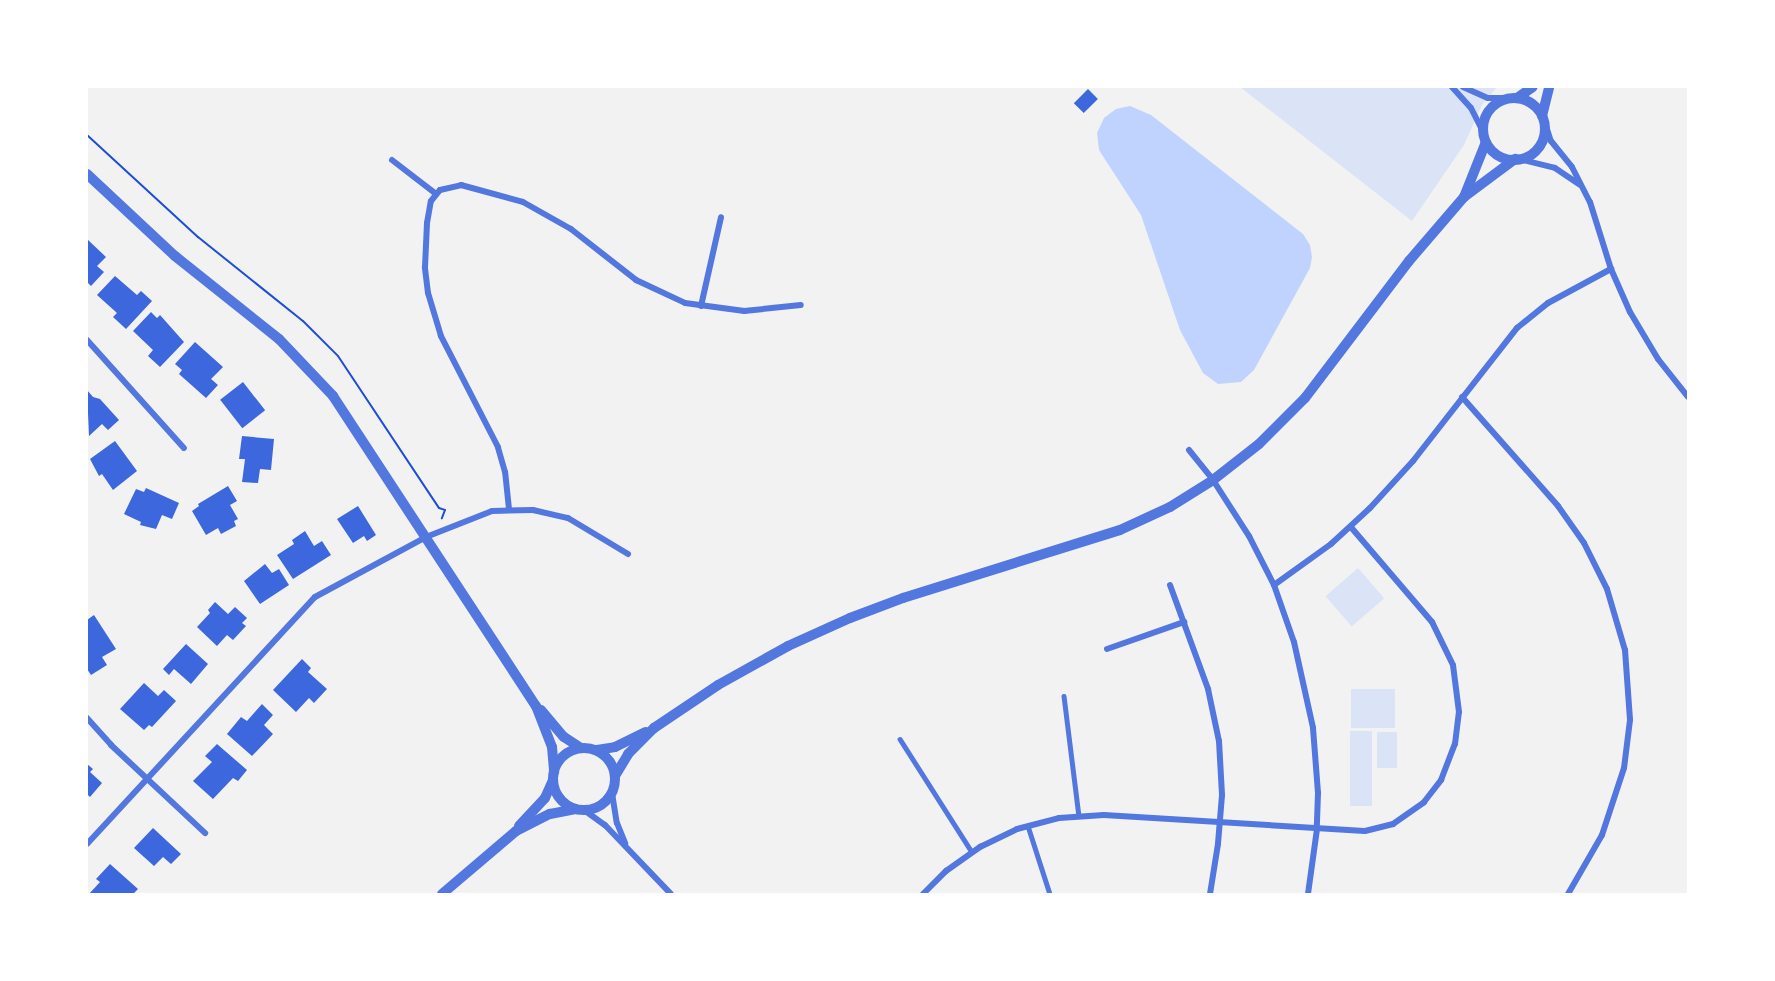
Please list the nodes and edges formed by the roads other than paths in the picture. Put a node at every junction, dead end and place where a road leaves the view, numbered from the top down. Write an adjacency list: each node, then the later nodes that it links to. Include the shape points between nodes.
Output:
1 (1452, 87): 7 (street, via 1471,108)
2 (1463, 87): 5 (street, via 1488,98)
3 (1533, 87): 5 (street)
4 (1550, 87): 6 (street)
5 (1513, 98): 6 (street, via 1532,104); 7 (street, via 1501,101 1489,111)
6 (1543, 120): 8 (street, via 1539,146); 11 (street, via 1551,141 1572,167)
7 (1485, 138): 8 (street, via 1495,153); 13 (street)
8 (1517, 159): 11 (street, via 1555,168); 13 (street)
9 (392, 160): 12 (street)
10 (87, 174): 26 (street, via 167,249 279,339 314,374 350,419)
11 (1581, 186): 15 (street, via 1595,215)
12 (436, 194): 17 (street, via 446,186 461,185 523,202 572,229 636,280 669,297); 24 (street, via 429,205 425,238 431,307 441,336 498,447)
13 (1464, 196): 23 (street, via 1409,261 1305,398 1259,444)
14 (721, 217): 17 (street)
15 (1611, 269): 19 (street, via 1531,316 1505,341); 20 (street, via 1643,335)
16 (801, 305): 17 (street, via 744,311)
17 (701, 306)
18 (87, 340): 21 (street)
19 (1462, 396): 25 (street, via 1399,477); 59 (street, via 1558,506 1584,543 1607,589 1625,650 1630,720 1624,768 1602,835)
20 (1688, 397)
21 (184, 448)
22 (1189, 450): 23 (street)
23 (1213, 480): 29 (street, via 1238,517); 35 (street, via 1170,507 1120,530 956,580 819,631 718,685)
24 (509, 509): 26 (street, via 476,516); 27 (street, via 543,511 568,518)
25 (1351, 527): 29 (street); 47 (street, via 1440,635 1457,681 1458,728 1442,780 1413,812 1375,830)
26 (426, 537): 33 (street); 41 (street, via 315,597)
27 (628, 554)
28 (1170, 585): 30 (street)
29 (1274, 585): 47 (street, via 1308,699 1316,757)
30 (1184, 622): 31 (street); 45 (street, via 1206,681 1216,723 1222,768)
31 (1107, 649)
32 (1064, 696): 44 (lane)
33 (536, 706): 37 (street, via 564,736); 39 (street, via 549,739)
34 (87, 718): 41 (street)
35 (654, 728): 38 (street, via 615,747); 40 (street, via 628,754)
36 (900, 740): 52 (lane)
37 (582, 748): 38 (street); 39 (street, via 567,753)
38 (597, 750): 40 (street, via 611,763)
39 (553, 776): 43 (street, via 562,801); 48 (street, via 545,798)
40 (615, 776): 42 (street)
41 (146, 778): 49 (street); 50 (street)
42 (612, 793): 43 (street, via 597,807); 51 (street, via 617,822)
43 (580, 809): 48 (street, via 550,814); 51 (street, via 600,820)
44 (1079, 816): 45 (street); 46 (street)
45 (1221, 822): 47 (street); 57 (street)
46 (1028, 826): 52 (street); 56 (lane)
47 (1317, 829): 58 (street)
48 (516, 831): 53 (street)
49 (205, 833)
50 (87, 844)
51 (630, 851): 54 (street)
52 (972, 852): 55 (street)
53 (442, 894)
54 (671, 894)
55 (923, 894)
56 (1050, 894)
57 (1210, 894)
58 (1308, 894)
59 (1568, 894)

